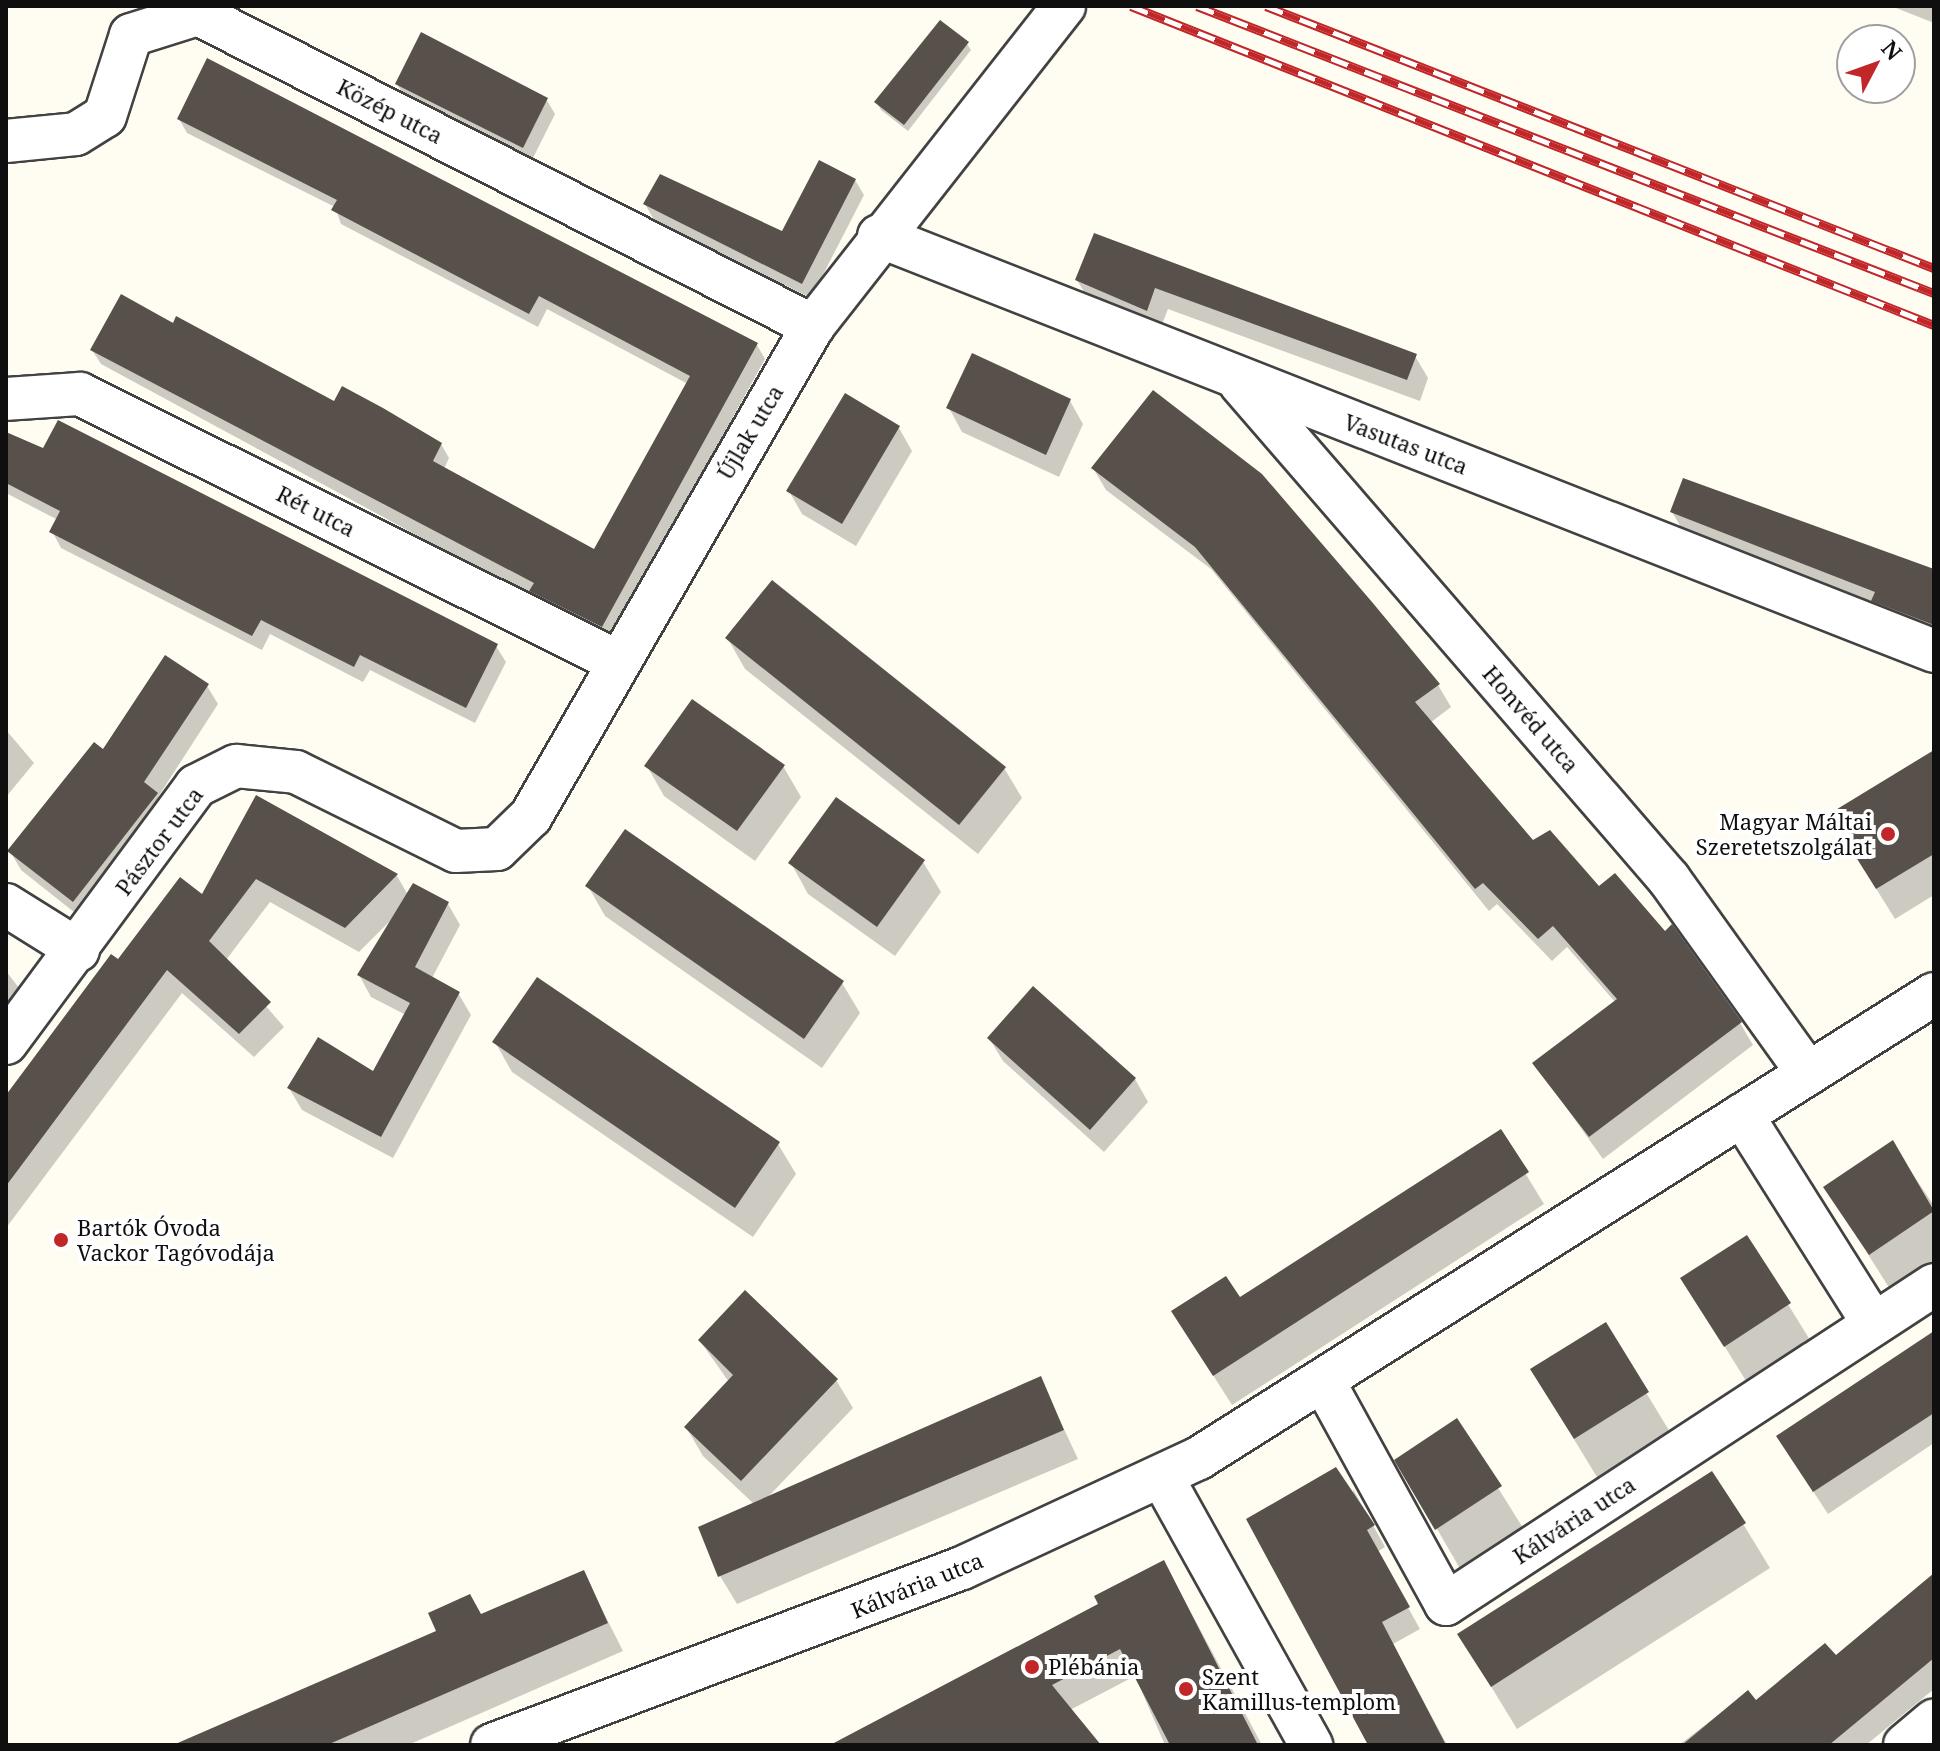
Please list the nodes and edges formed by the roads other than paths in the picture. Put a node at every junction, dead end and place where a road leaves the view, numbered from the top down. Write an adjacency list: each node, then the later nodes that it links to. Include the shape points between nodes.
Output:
1 (1064, 6): 3 (street, Újlak utca)
2 (6, 141): 4 (street, Közép utca, via 76,134 105,116 131,35 198,14)
3 (879, 236): 4 (street, Újlak utca); 5 (street, Vasutas utca)
4 (813, 326): 8 (street, Újlak utca)
5 (1236, 379): 7 (street, Vasutas utca); 14 (street, Honvéd utca, via 1669,879)
6 (6, 399): 8 (street, Rét utca, via 80,394)
7 (1934, 651)
8 (618, 662): 9 (street, Újlak utca, via 531,816 497,849)
9 (456, 851): 11 (street, Pásztor utca, via 296,772 236,766 196,786)
10 (6, 905): 11 (street)
11 (78, 950): 13 (street, Pásztor utca)
12 (1927, 1008): 14 (street, Kálvária utca)
13 (6, 1043)
14 (1808, 1073): 15 (street, Kálvária utca)
15 (1742, 1115): 17 (street); 18 (street, Kálvária utca)
16 (1934, 1285): 17 (street, Kálvária utca)
17 (1873, 1323): 18 (street, Kálvária utca, via 1446,1604)
18 (1325, 1384): 19 (street, Kálvária utca)
19 (1162, 1477): 21 (street, Kálvária utca, via 962,1568); 22 (street)
20 (1934, 1721): 23 (street)
21 (492, 1745)
22 (1311, 1745)
23 (1905, 1745)

